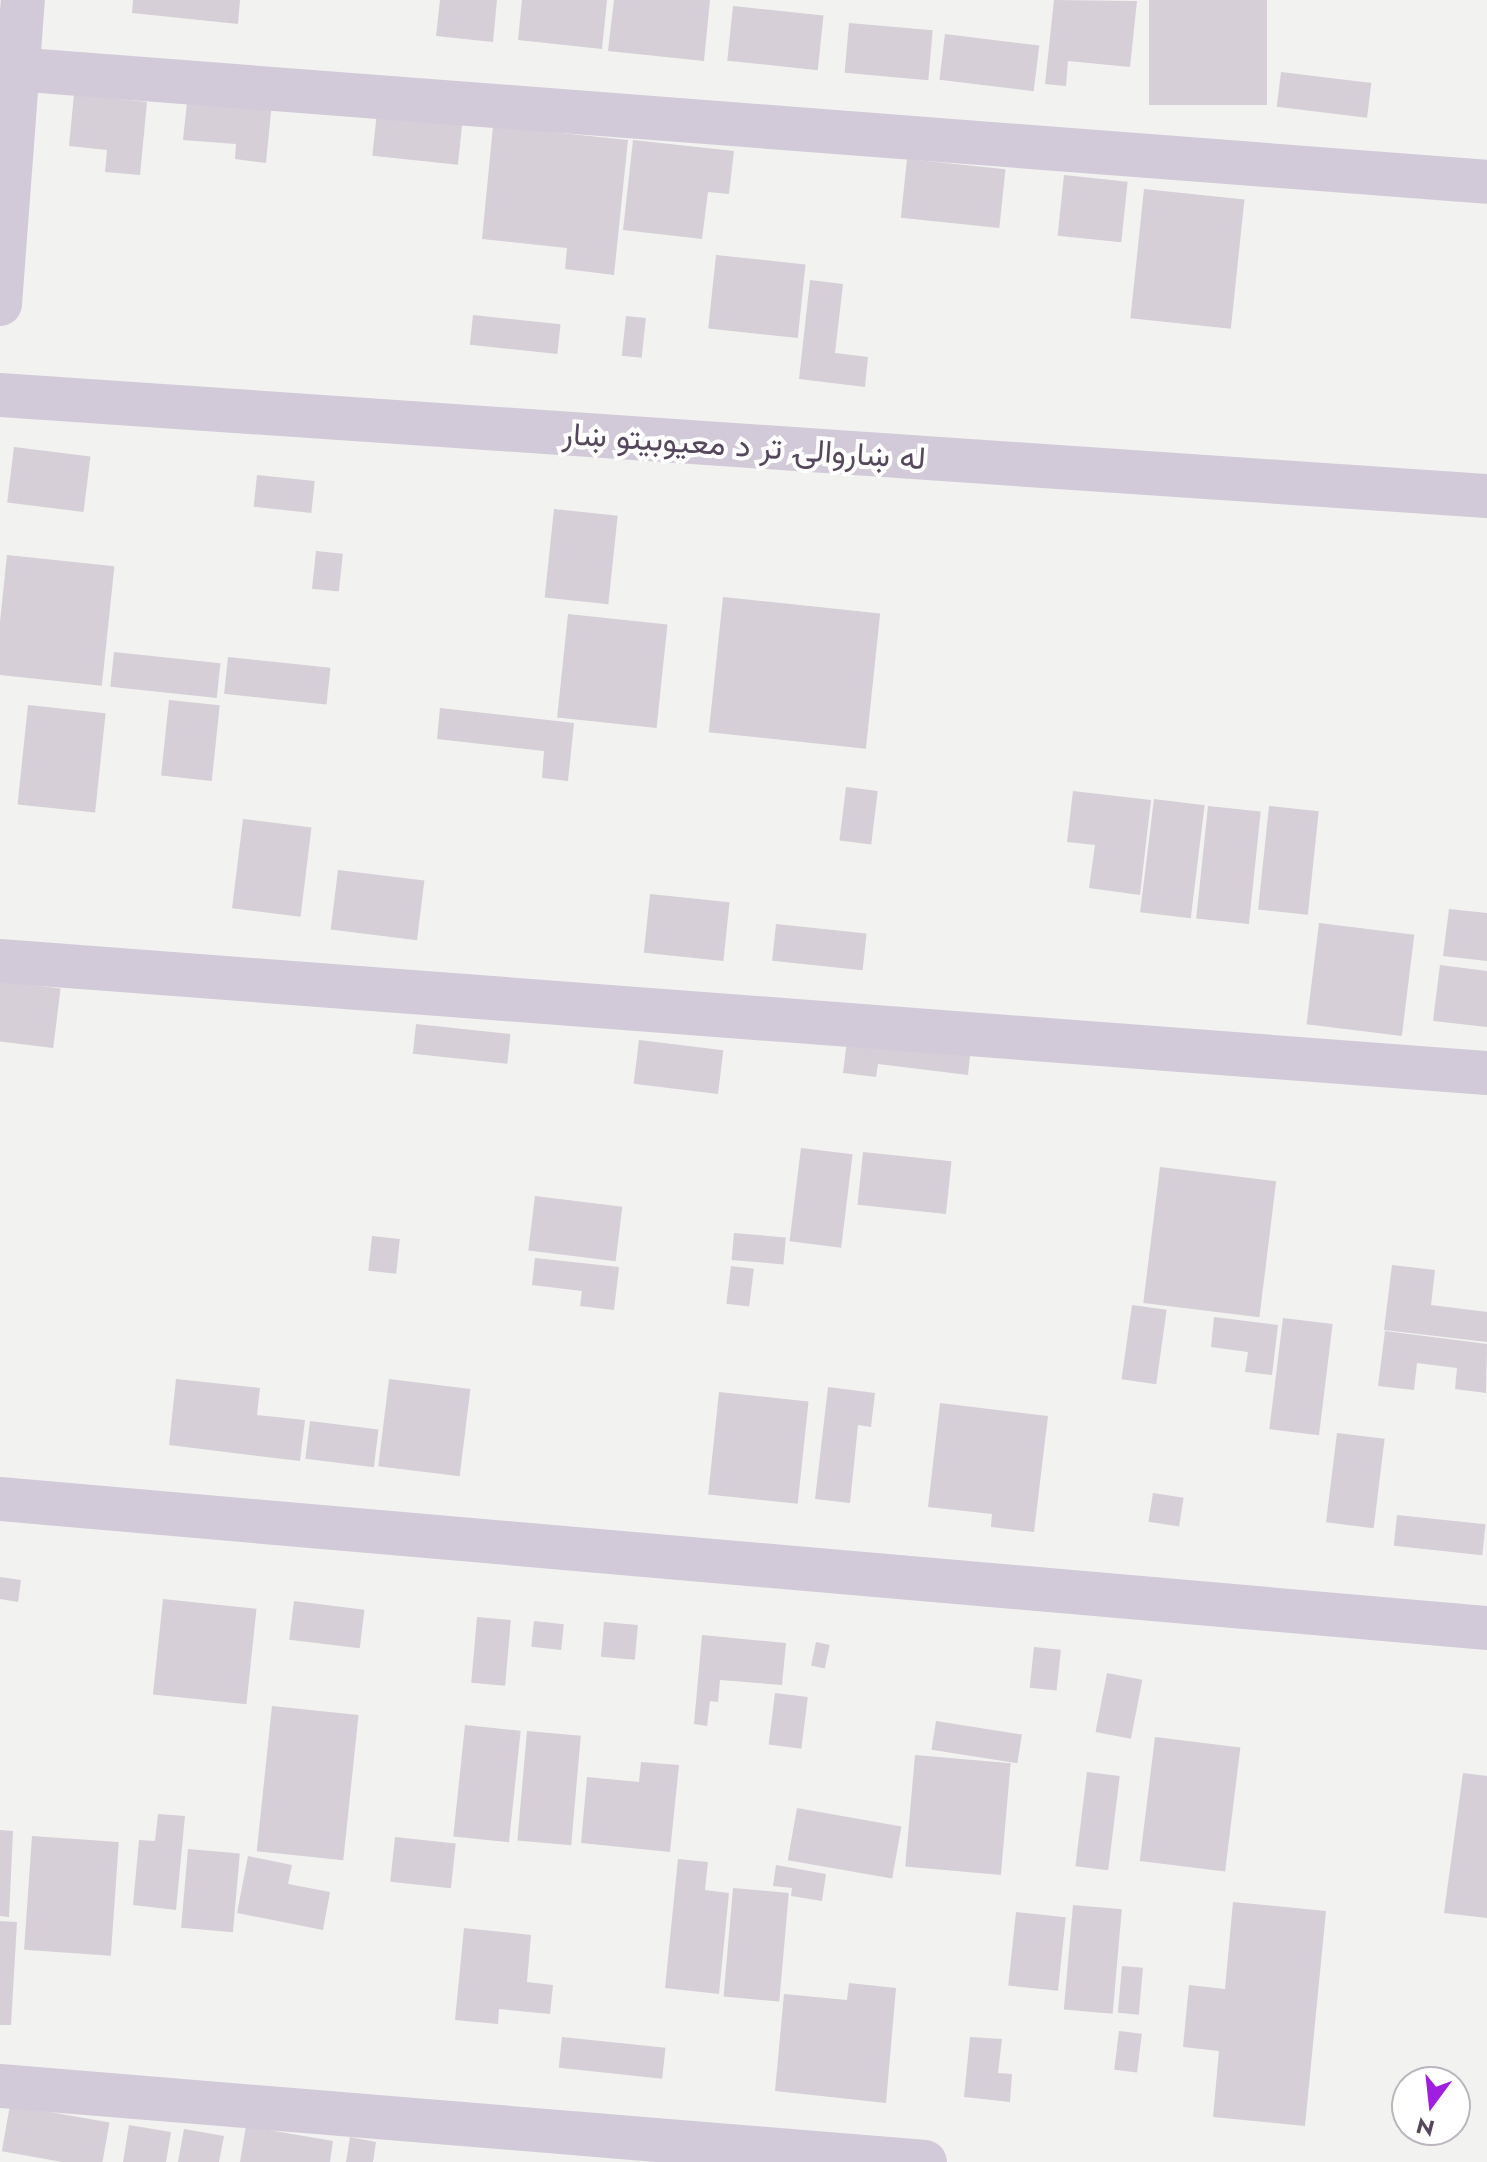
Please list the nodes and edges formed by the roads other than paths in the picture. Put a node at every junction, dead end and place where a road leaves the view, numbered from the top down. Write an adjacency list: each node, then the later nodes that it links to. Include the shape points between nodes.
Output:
1 (23, 0): 2 (street)
2 (9, 69): 3 (street); 4 (street)
3 (1487, 182)
4 (0, 304)
5 (0, 395): 6 (street, له ښاروالۍ تر د معیوبیتو ښار)
6 (1487, 496)
7 (0, 961): 8 (street)
8 (1487, 1073)
9 (0, 1499): 10 (street)
10 (1487, 1628)
11 (0, 2086): 12 (street)
12 (925, 2162)

